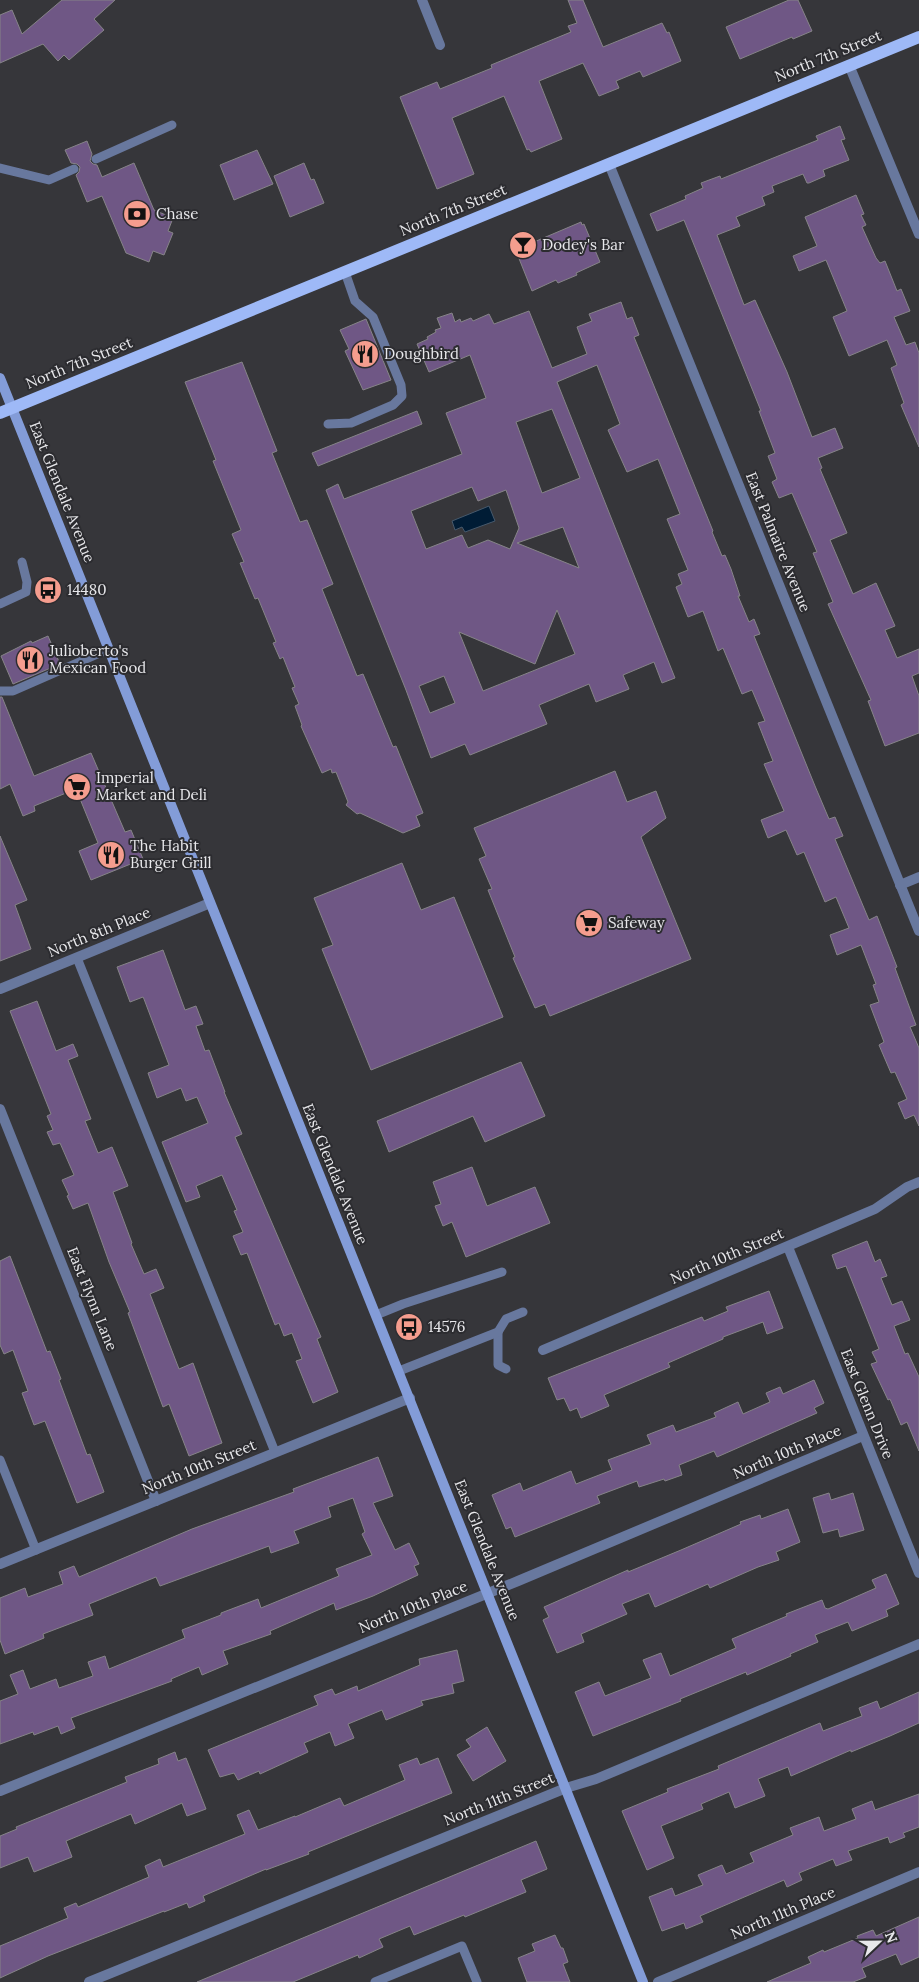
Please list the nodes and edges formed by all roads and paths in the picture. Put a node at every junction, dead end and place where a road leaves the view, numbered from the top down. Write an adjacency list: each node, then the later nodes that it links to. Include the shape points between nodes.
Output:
1 (422, 0): 3 (street)
2 (919, 37): 4 (main road, North 7th Street)
3 (440, 45)
4 (849, 65): 7 (main road, North 7th Street); 10 (street)
5 (172, 125): 6 (lane)
6 (96, 159)
7 (609, 164): 11 (main road, North 7th Street); 21 (street, East Palmaire Avenue)
8 (0, 168): 9 (lane, via 49,180)
9 (74, 169)
10 (919, 234)
11 (345, 272): 13 (main road, North 7th Street); 15 (lane, via 355,300 373,317 402,385 402,396 393,405 352,423)
12 (0, 378): 13 (main road, East Glendale Avenue)
13 (12, 408): 14 (main road, North 7th Street); 18 (main road, East Glendale Avenue)
14 (0, 413)
15 (328, 424)
16 (22, 562): 17 (lane, via 26,592)
17 (0, 604)
18 (109, 649): 19 (lane, via 13,691); 22 (main road, East Glendale Avenue)
19 (0, 691)
20 (919, 877): 21 (street)
21 (900, 884): 23 (street, East Palmaire Avenue)
22 (210, 903): 24 (street, North 8th Place); 31 (main road, East Glendale Avenue)
23 (919, 931)
24 (77, 958): 25 (street, North 8th Place); 38 (lane)
25 (0, 989)
26 (0, 1109): 40 (street, East Flynn Lane)
27 (919, 1182): 28 (street, North 10th Street, via 875,1208)
28 (788, 1247): 33 (street, North 10th Street); 37 (street, East Glenn Drive)
29 (502, 1272): 31 (lane)
30 (523, 1312): 32 (lane, via 506,1319)
31 (376, 1315): 35 (main road, East Glendale Avenue)
32 (498, 1332): 34 (lane, via 498,1366); 35 (lane)
33 (543, 1350)
34 (506, 1369)
35 (399, 1372): 36 (main road, East Glendale Avenue)
36 (410, 1398): 38 (street, North 10th Street); 44 (main road, East Glendale Avenue)
37 (863, 1436): 43 (street, East Glenn Drive); 44 (street, North 10th Place)
38 (275, 1452): 40 (street, North 10th Street)
39 (0, 1460): 41 (lane)
40 (156, 1501): 41 (street, North 10th Street)
41 (36, 1550): 42 (street, North 10th Street)
42 (0, 1564)
43 (919, 1572)
44 (488, 1593): 46 (main road, East Glendale Avenue); 47 (street, North 10th Place)
45 (919, 1644): 46 (street, North 11th Street, via 596,1779)
46 (566, 1788): 49 (street, North 11th Street); 52 (main road, East Glendale Avenue)
47 (0, 1791)
48 (919, 1872): 53 (street, North 11th Place)
49 (90, 1982)
50 (374, 1982): 51 (lane, via 462,1946)
51 (477, 1982)
52 (643, 1982)
53 (658, 1982)

